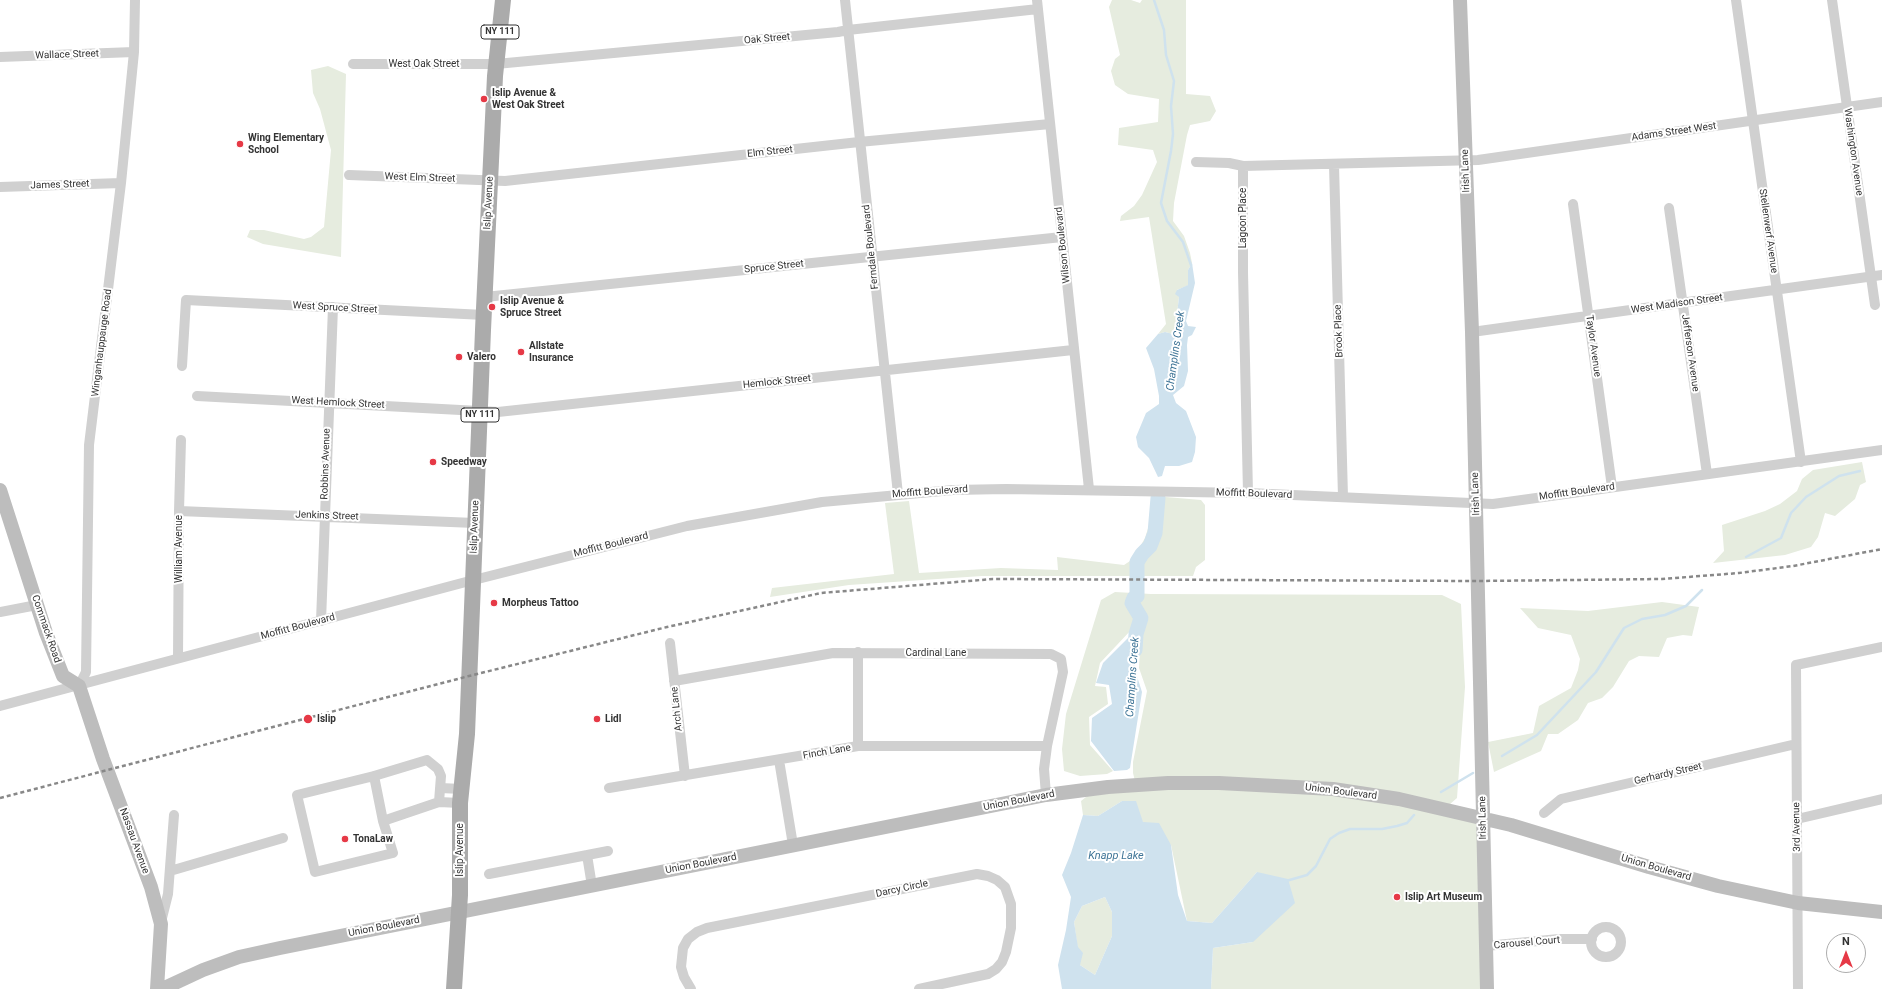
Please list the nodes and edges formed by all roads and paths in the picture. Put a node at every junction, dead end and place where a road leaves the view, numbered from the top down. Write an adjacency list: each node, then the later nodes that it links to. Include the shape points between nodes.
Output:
1 (135, 0): 10 (street, Winganhauppauge Road)
2 (494, 0): 13 (main road, Islip Avenue / NY 111)
3 (503, 0): 13 (main road, Islip Avenue / NY 111)
4 (845, 0): 9 (street, Ferndale Boulevard)
5 (1460, 0): 19 (main road, Irish Lane)
6 (1736, 0): 16 (street, Stellenwerf Avenue)
7 (1832, 0): 15 (street, Washington Avenue)
8 (1037, 5): 9 (street, Oak Street); 17 (street, Wilson Boulevard)
9 (848, 30): 13 (street, Oak Street); 18 (street, Ferndale Boulevard)
10 (134, 52): 11 (street, Wallace Street); 25 (street, Winganhauppauge Road)
11 (0, 57)
12 (353, 64): 13 (street, West Oak Street)
13 (496, 64): 24 (main road, Islip Avenue / NY 111)
14 (1882, 102): 15 (street, Adams Street West)
15 (1847, 107): 16 (street, Adams Street West); 32 (street, Washington Avenue)
16 (1753, 120): 19 (street, Adams Street West); 33 (street, Stellenwerf Avenue)
17 (1050, 124): 18 (street, Elm Street); 29 (street, Wilson Boulevard)
18 (860, 142): 24 (street, Elm Street, via 505,181); 30 (street, Ferndale Boulevard)
19 (1465, 160): 21 (street); 40 (main road, Irish Lane)
20 (1196, 162): 22 (street)
21 (1334, 164): 22 (street); 56 (street, Brook Place)
22 (1243, 166): 54 (street, Lagoon Place)
23 (349, 175): 24 (street, West Elm Street)
24 (491, 180): 34 (main road, Islip Avenue / NY 111)
25 (121, 183): 26 (street, James Street); 70 (street, Winganhauppauge Road, via 89,445 86,672)
26 (0, 187)
27 (1573, 204): 39 (street, Taylor Avenue)
28 (1669, 208): 35 (street, Jefferson Avenue)
29 (1062, 237): 30 (street, Spruce Street); 41 (street, Wilson Boulevard)
30 (872, 257): 34 (street, Spruce Street); 43 (street, Ferndale Boulevard)
31 (1882, 275): 32 (street, West Madison Street)
32 (1870, 276): 33 (street, West Madison Street); 36 (street, Washington Avenue)
33 (1776, 290): 35 (street, West Madison Street); 49 (street, Stellenwerf Avenue)
34 (485, 297): 38 (main road, Islip Avenue / NY 111)
35 (1683, 303): 39 (street, West Madison Street); 50 (street, Jefferson Avenue)
36 (1875, 305)
37 (333, 307): 38 (street, West Spruce Street); 42 (street, West Spruce Street, via 186,300); 45 (street, Robbins Avenue)
38 (484, 315): 46 (main road, Islip Avenue / NY 111)
39 (1588, 316): 40 (street, West Madison Street); 51 (street, Taylor Avenue)
40 (1472, 332): 57 (main road, Irish Lane)
41 (1074, 350): 43 (street, Hemlock Street); 52 (street, Wilson Boulevard)
42 (182, 366)
43 (883, 370): 46 (street, Hemlock Street, via 502,412); 55 (street, Ferndale Boulevard)
44 (196, 396): 45 (street, West Hemlock Street)
45 (328, 403): 46 (street, West Hemlock Street); 59 (street, Robbins Avenue)
46 (480, 410): 60 (main road, Islip Avenue / NY 111)
47 (181, 440): 58 (street, William Avenue)
48 (1882, 450): 49 (street, Moffitt Boulevard)
49 (1801, 462): 50 (street, Moffitt Boulevard)
50 (1707, 474): 51 (street, Moffitt Boulevard)
51 (1612, 487): 57 (street, Moffitt Boulevard, via 1493,504)
52 (1089, 489): 54 (street, Moffitt Boulevard); 55 (street, Moffitt Boulevard, via 960,490)
53 (0, 490): 62 (main road, Commack Road)
54 (1248, 493): 56 (street, Moffitt Boulevard)
55 (898, 494): 61 (street, Moffitt Boulevard, via 815,504 687,526)
56 (1343, 497): 57 (street, Moffitt Boulevard)
57 (1476, 504): 86 (main road, Irish Lane)
58 (179, 511): 59 (street, Jenkins Street); 68 (street, William Avenue)
59 (324, 516): 60 (street, Jenkins Street); 64 (street, Robbins Avenue)
60 (475, 523): 61 (main road, Islip Avenue / NY 111)
61 (473, 580): 64 (street, Moffitt Boulevard); 81 (main road, Islip Avenue / NY 111, via 467,734)
62 (37, 605): 63 (street); 70 (main road, Commack Road, via 63,676)
63 (0, 612)
64 (321, 621): 68 (street, Moffitt Boulevard)
65 (670, 643): 69 (street, Arch Lane)
66 (1882, 648): 72 (street, 3rd Avenue, via 1796,665)
67 (858, 652): 69 (street, Cardinal Lane, via 833,653); 73 (street); 74 (street, Cardinal Lane, via 1051,654 1061,659 1063,672)
68 (178, 658): 70 (street, Moffitt Boulevard)
69 (674, 681): 77 (street, Arch Lane)
70 (79, 686): 71 (street, Moffitt Boulevard); 97 (main road, Nassau Avenue, via 103,759)
71 (0, 706)
72 (1796, 744): 84 (street, Gerhardy Street, via 1561,799); 87 (street, 3rd Avenue)
73 (858, 746): 74 (street, Finch Lane); 75 (street, Finch Lane)
74 (1046, 746): 80 (street, Cardinal Lane)
75 (779, 760): 77 (street, Finch Lane); 90 (street)
76 (374, 776): 78 (street, via 427,760 438,768 441,776); 88 (street); 88 (street, via 296,795 315,872 393,853)
77 (685, 776): 79 (street, Finch Lane)
78 (440, 788): 81 (street); 83 (street)
79 (609, 788)
80 (1046, 795): 86 (main road, Union Boulevard, via 1168,783 1278,786 1333,789 1399,799); 90 (main road, Union Boulevard)
81 (461, 796): 83 (street); 99 (main road, Islip Avenue / NY 111)
82 (1882, 799): 87 (street)
83 (439, 802): 88 (street)
84 (1544, 813)
85 (174, 815): 93 (street, Nassau Avenue)
86 (1483, 818): 98 (main road, Union Boulevard, via 1718,886); 103 (main road, Irish Lane)
87 (1797, 819): 98 (street, 3rd Avenue)
88 (383, 821)
89 (283, 838): 93 (street)
90 (793, 845): 96 (main road, Union Boulevard)
91 (608, 851): 92 (street)
92 (587, 855): 94 (street); 96 (street)
93 (170, 871): 95 (street, Nassau Avenue)
94 (489, 874)
95 (169, 885): 97 (street); 101 (street, Nassau Avenue)
96 (592, 886): 99 (main road, Union Boulevard)
97 (151, 887): 101 (main road, Nassau Avenue)
98 (1798, 903): 100 (main road, Union Boulevard); 110 (street, 3rd Avenue)
99 (460, 912): 105 (main road, Union Boulevard, via 239,957); 106 (main road, Islip Avenue / NY 111)
100 (1882, 912)
101 (161, 924): 104 (main road, Nassau Avenue)
102 (1592, 940): 103 (street, Carousel Court, via 1559,938)
103 (1486, 946): 109 (main road, Irish Lane)
104 (158, 989)
105 (162, 989)
106 (454, 989)
107 (691, 989): 108 (street, Darcy Circle, via 681,966 683,948 688,939 707,928 977,874 997,880 1005,887 1011,904 1010,935 1002,962 988,974)
108 (919, 989)
109 (1487, 989)
110 (1798, 989)

